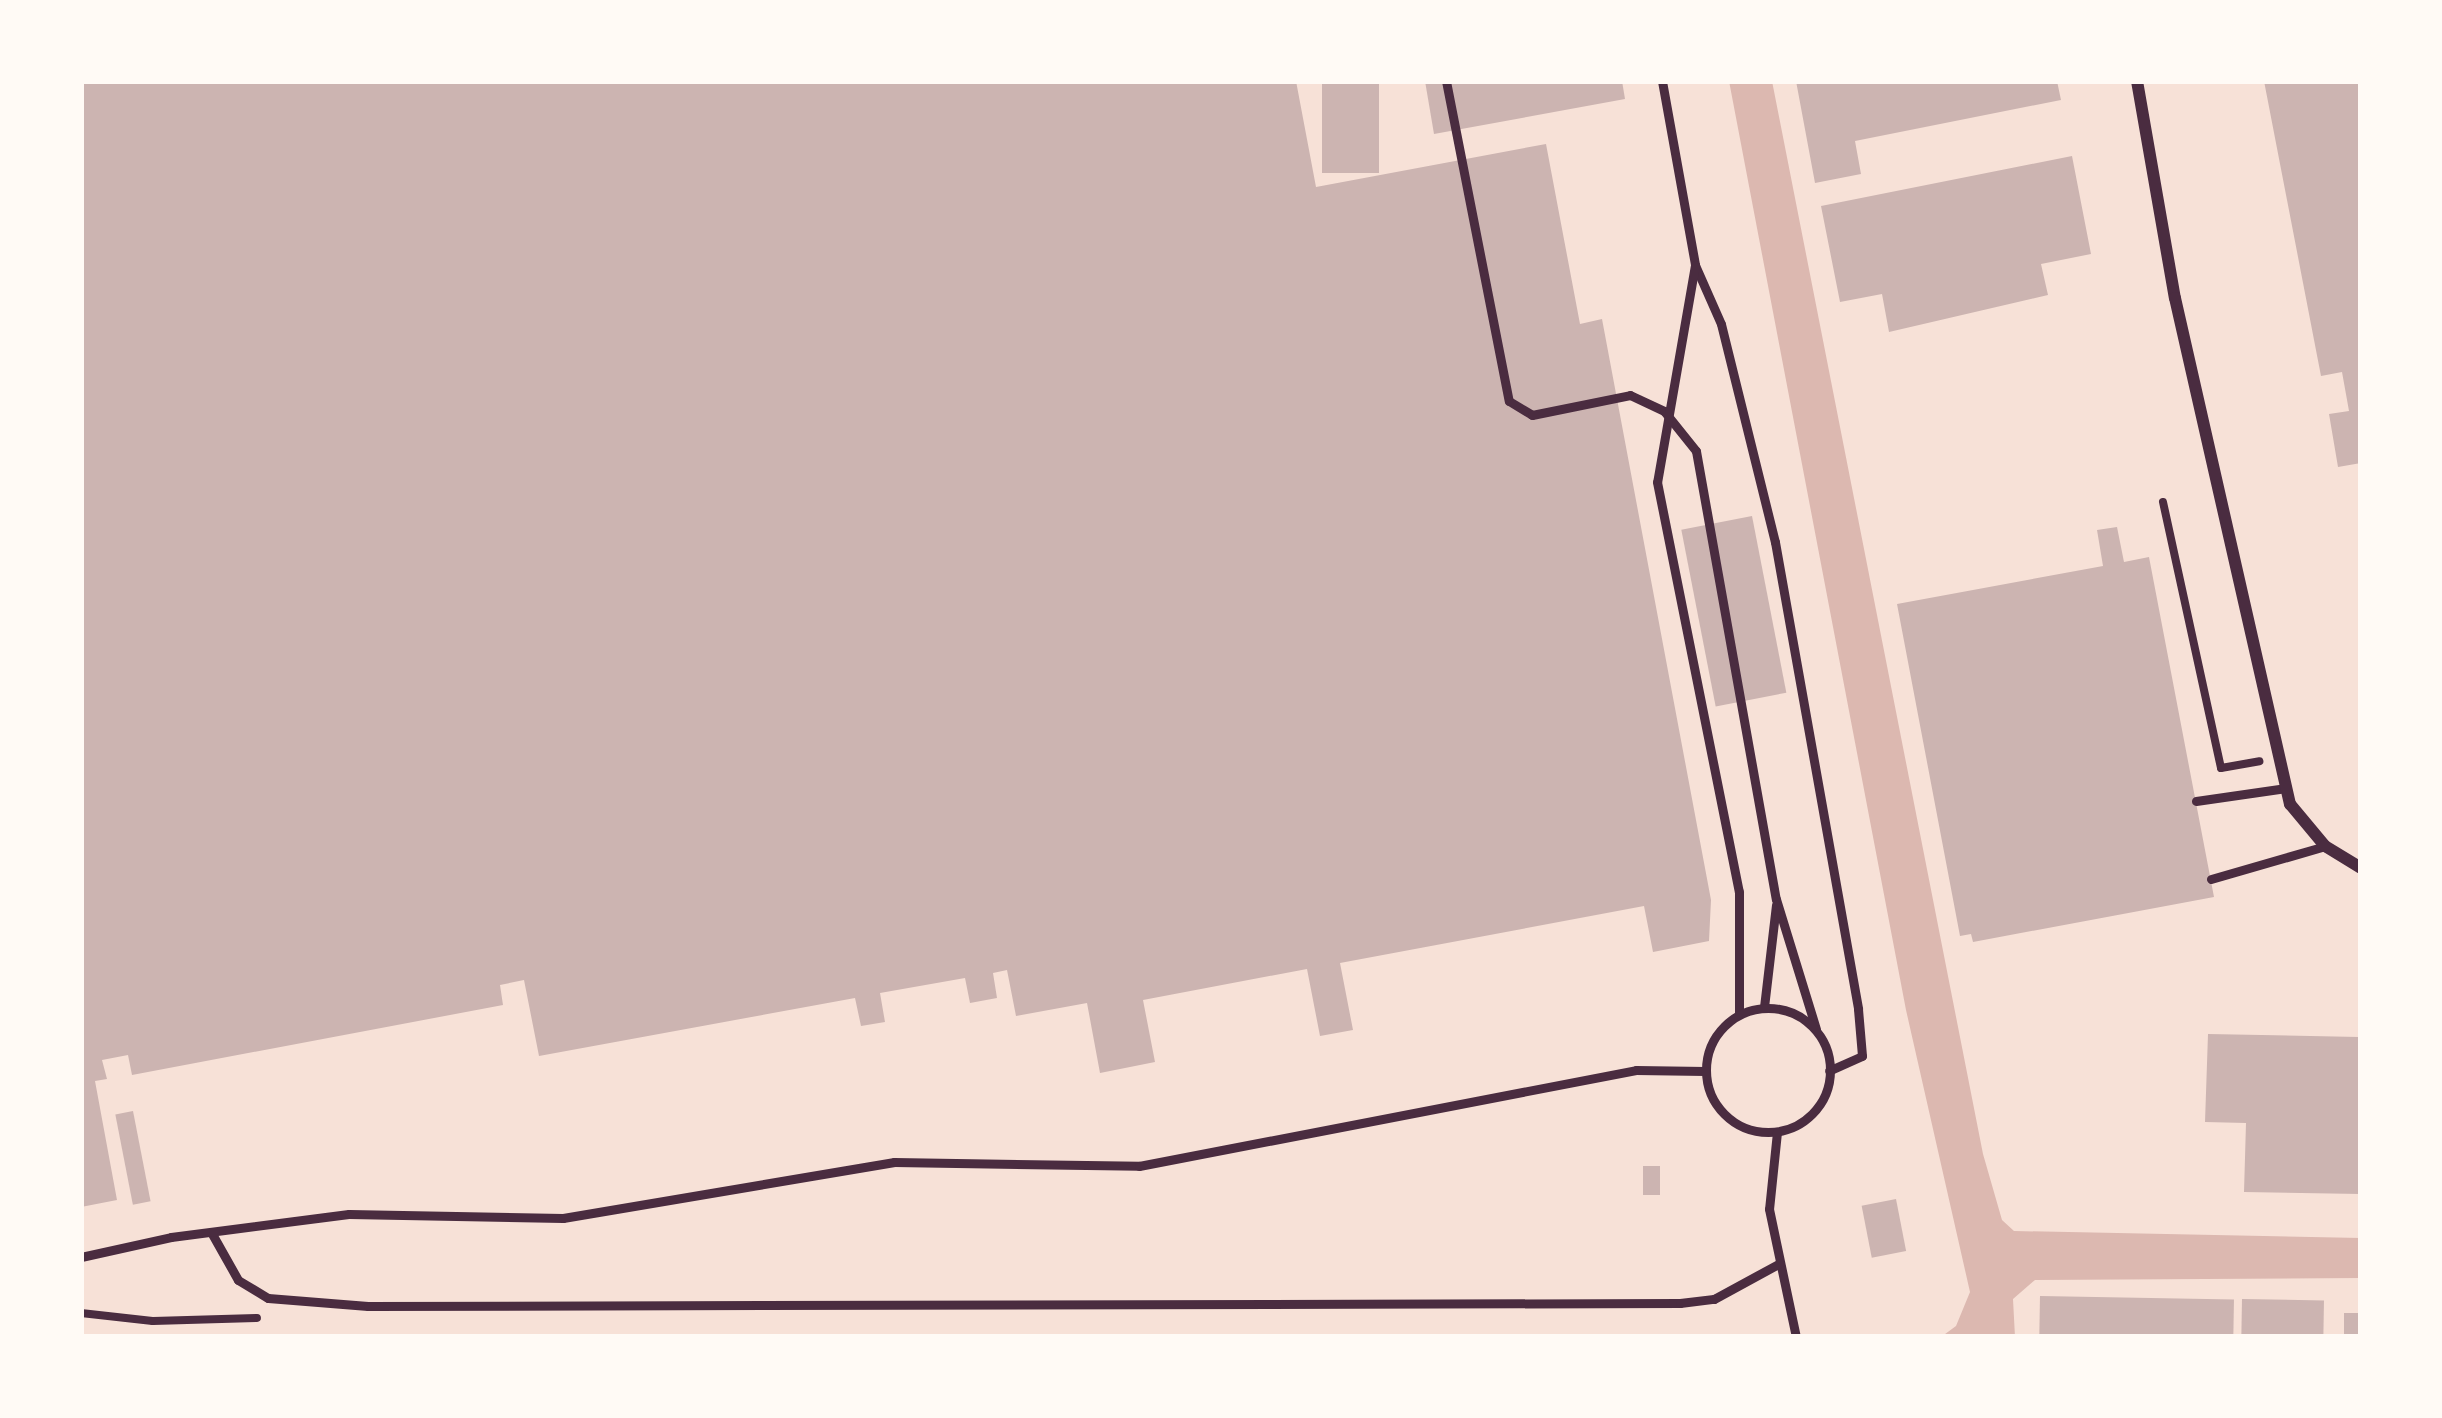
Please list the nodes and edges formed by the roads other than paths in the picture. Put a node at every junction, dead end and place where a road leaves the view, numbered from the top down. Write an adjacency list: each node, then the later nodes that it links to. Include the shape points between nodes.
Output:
1 (1446, 81): 10 (lane, via 1510,401 1532,415 1630,395 1664,411 1696,451)
2 (1662, 81): 4 (lane)
3 (2137, 81): 5 (street, via 2175,298)
4 (1696, 265): 12 (lane, via 1657,482 1739,892); 15 (lane, via 1721,325 1774,542 1858,1009 1862,1056)
5 (2286, 788): 6 (lane); 7 (street)
6 (2196, 801)
7 (2325, 846): 8 (street); 9 (lane)
8 (2361, 868)
9 (2211, 879)
10 (1776, 899): 11 (lane); 13 (lane)
11 (1764, 1007): 12 (lane); 13 (lane)
12 (1739, 1014): 14 (lane, via 1719,1030)
13 (1816, 1029): 15 (lane)
14 (1705, 1071): 16 (lane, via 1714,1102 1741,1127); 17 (lane, via 1636,1070 1139,1166 893,1162 563,1218 350,1214)
15 (1829, 1071): 16 (lane, via 1811,1116)
16 (1777, 1132): 19 (lane, via 1768,1209)
17 (211, 1232): 18 (lane); 19 (lane, via 238,1280 268,1298 368,1306 1680,1303 1714,1299)
18 (81, 1258)
19 (1780, 1263): 20 (lane)
20 (1796, 1337)

